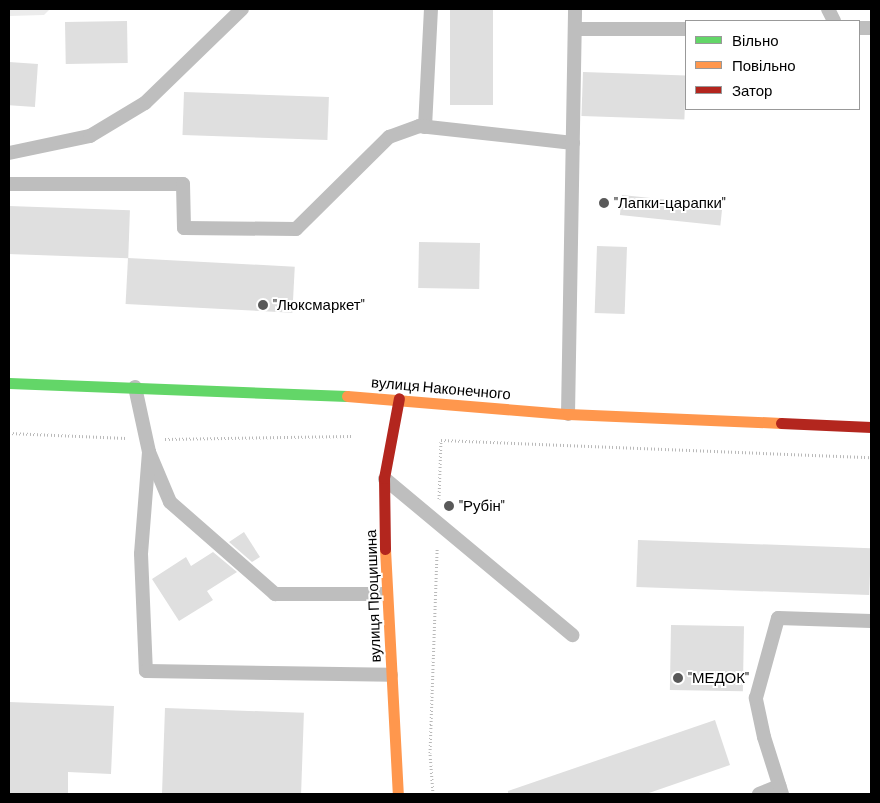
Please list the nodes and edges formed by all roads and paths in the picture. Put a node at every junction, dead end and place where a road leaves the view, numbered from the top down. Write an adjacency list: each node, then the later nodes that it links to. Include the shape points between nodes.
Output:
1 (242, 9): 8 (lane, via 145,103 90,136)
2 (431, 9): 6 (lane)
3 (575, 9): 4 (lane)
4 (574, 28): 5 (lane); 7 (lane)
5 (685, 29)
6 (425, 127): 7 (lane); 9 (lane, via 389,137 296,229 184,228 183,184)
7 (573, 143): 13 (lane)
8 (9, 153)
9 (9, 184)
10 (9, 383): 11 (street, вулиця Наконечного)
11 (135, 387): 12 (street, вулиця Наконечного); 17 (lane)
12 (399, 398): 13 (street, вулиця Наконечного); 19 (street, вулиця Процишина)
13 (568, 414): 14 (street, вулиця Наконечного)
14 (871, 427)
15 (9, 433): 17 (path)
16 (352, 436): 17 (path)
17 (147, 445): 21 (lane, via 170,502 275,594); 24 (lane, via 140,554 146,671)
18 (871, 457): 20 (path, via 441,440)
19 (384, 478): 20 (lane); 21 (street, вулиця Процишина)
20 (438, 523): 23 (lane); 27 (path, via 430,753)
21 (386, 594): 24 (street, вулиця Процишина)
22 (871, 621): 25 (lane, via 778,618 756,698 764,737)
23 (572, 635)
24 (391, 674): 26 (street, вулиця Процишина)
25 (781, 790): 28 (lane)
26 (398, 794)
27 (433, 794)
28 (759, 794)

